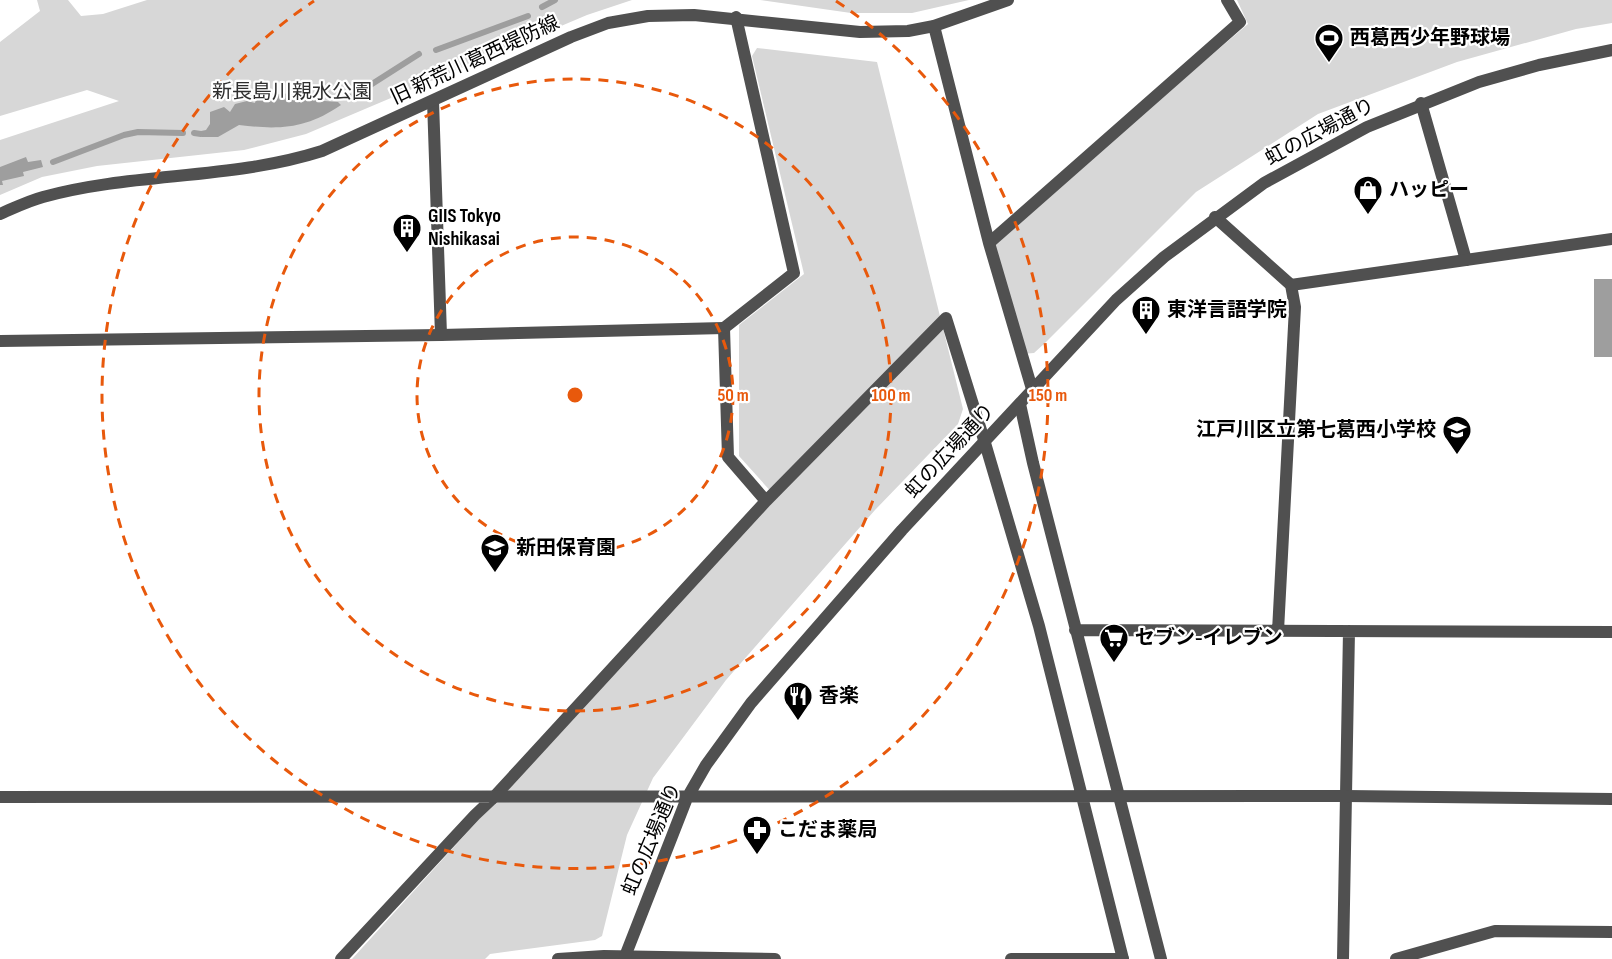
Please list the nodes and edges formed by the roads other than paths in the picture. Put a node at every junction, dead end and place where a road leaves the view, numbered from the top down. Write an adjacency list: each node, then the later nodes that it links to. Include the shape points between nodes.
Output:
1 (1008, 0): 4 (street, 旧 新荒川葛西堤防線)
2 (1227, 0): 11 (street, via 1240,22)
3 (736, 17): 4 (street, 旧 新荒川葛西堤防線, via 860,32); 6 (street, 旧 新荒川葛西堤防線, via 648,16 608,23); 14 (street, via 794,273)
4 (934, 26): 11 (street)
5 (1612, 50): 7 (street, 虹の広場通り, via 1539,64)
6 (433, 102): 8 (street, 旧 新荒川葛西堤防線, via 290,161 96,187 42,197); 15 (street)
7 (1421, 104): 9 (street, 虹の広場通り, via 1314,154); 12 (street)
8 (0, 213)
9 (1215, 217): 13 (street); 17 (street, 虹の広場通り, via 1116,300)
10 (1612, 239): 12 (street)
11 (989, 243): 17 (street)
12 (1466, 260): 13 (street)
13 (1291, 285): 22 (street, via 1295,307)
14 (724, 328): 15 (street); 20 (street, via 728,458)
15 (441, 335): 16 (street)
16 (0, 341)
17 (1032, 389): 18 (street, 虹の広場通り)
18 (1020, 404): 19 (street, 虹の広場通り); 21 (street)
19 (985, 444): 20 (street, via 946,318); 28 (street, via 1039,626); 30 (street, 虹の広場通り, via 902,530 751,703)
20 (766, 501): 29 (street)
21 (1076, 630): 22 (street); 25 (street)
22 (1278, 631): 23 (street)
23 (1349, 631): 24 (street); 26 (street)
24 (1612, 632)
25 (1119, 796): 26 (street); 28 (street); 39 (street)
26 (1346, 796): 31 (street); 40 (street)
27 (0, 797): 29 (street)
28 (1082, 797): 30 (street); 38 (street)
29 (494, 798): 30 (street); 34 (street)
30 (687, 798): 33 (street, 虹の広場通り)
31 (1612, 799)
32 (1612, 932): 41 (street, via 1495,931)
33 (625, 958): 35 (street); 36 (street)
34 (340, 959)
35 (558, 959)
36 (775, 959)
37 (1011, 959): 38 (street)
38 (1123, 959)
39 (1161, 959)
40 (1343, 959)
41 (1396, 959)

